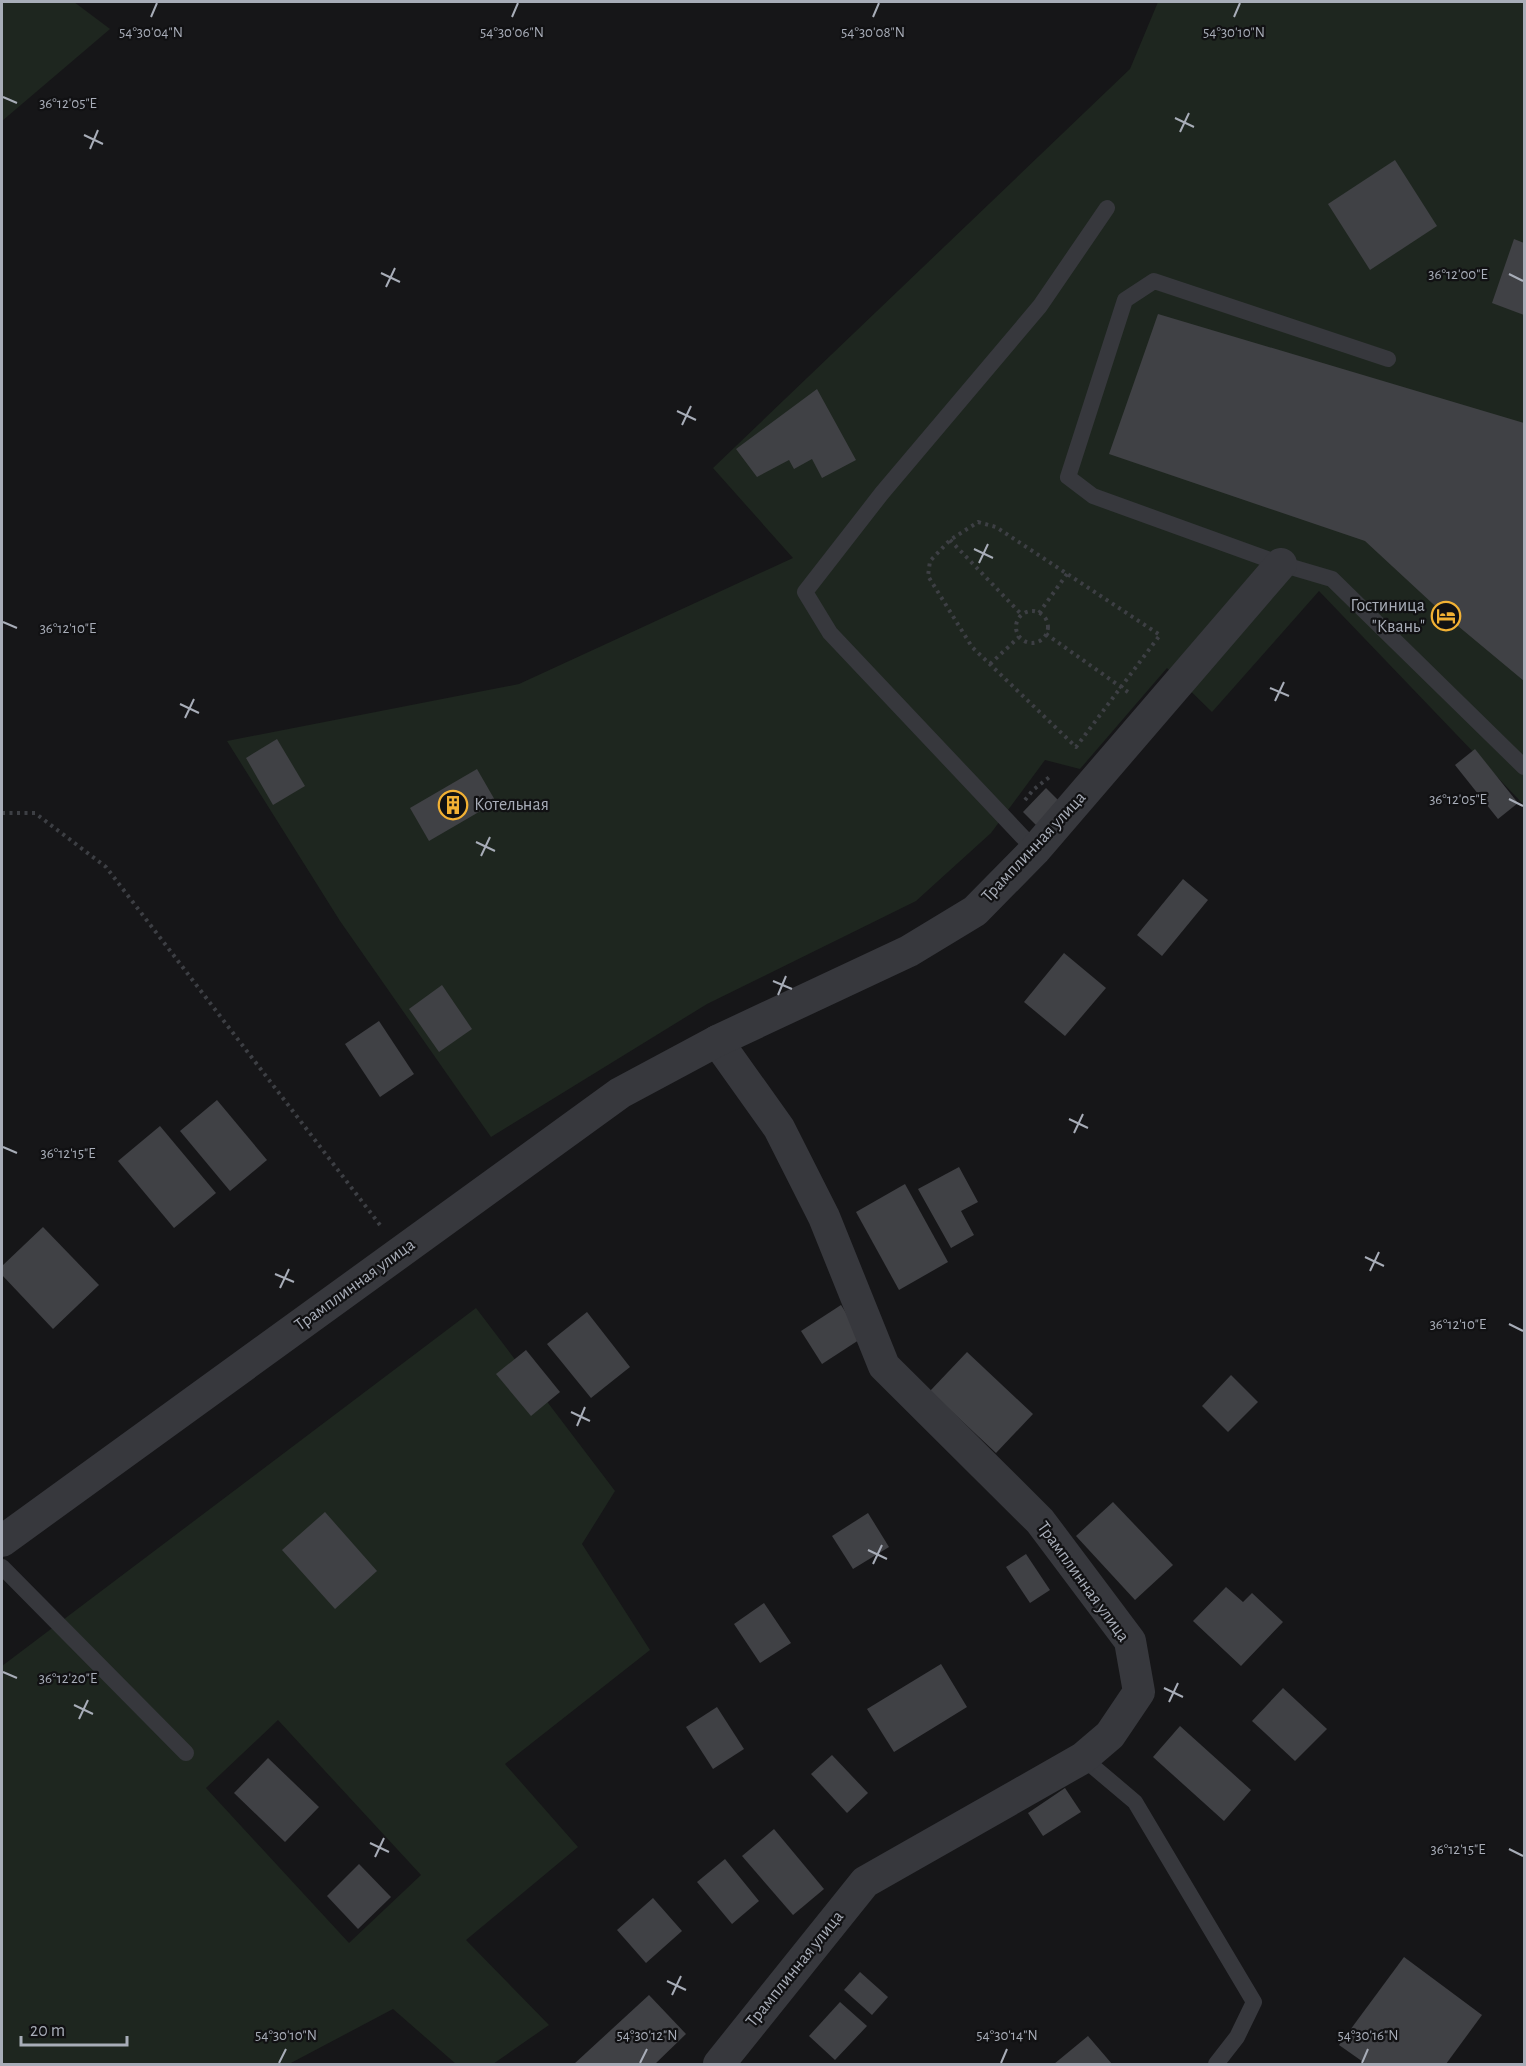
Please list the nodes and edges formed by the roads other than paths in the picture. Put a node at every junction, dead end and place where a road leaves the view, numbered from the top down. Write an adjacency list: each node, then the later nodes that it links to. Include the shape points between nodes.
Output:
1 (1107, 208): 5 (lane, via 1040,306 882,493 805,592 830,633)
2 (1388, 359): 3 (lane, via 1154,281 1125,300 1068,477 1092,496)
3 (1281, 564): 4 (lane, via 1332,579); 5 (street, Трамплинная улица)
4 (1524, 767)
5 (1035, 850): 6 (street, Трамплинная улица, via 975,911 909,951)
6 (717, 1041): 7 (street, Трамплинная улица, via 620,1093); 10 (street, Трамплинная улица, via 779,1128 824,1217 884,1366 1040,1521 1130,1641 1139,1692 1110,1736)
7 (2, 1541)
8 (2, 1567): 9 (lane)
9 (186, 1753)
10 (1083, 1758): 11 (street, Трамплинная улица, via 865,1882); 12 (lane, via 1135,1802 1254,2002 1237,2037)
11 (719, 2064)
12 (1216, 2064)

